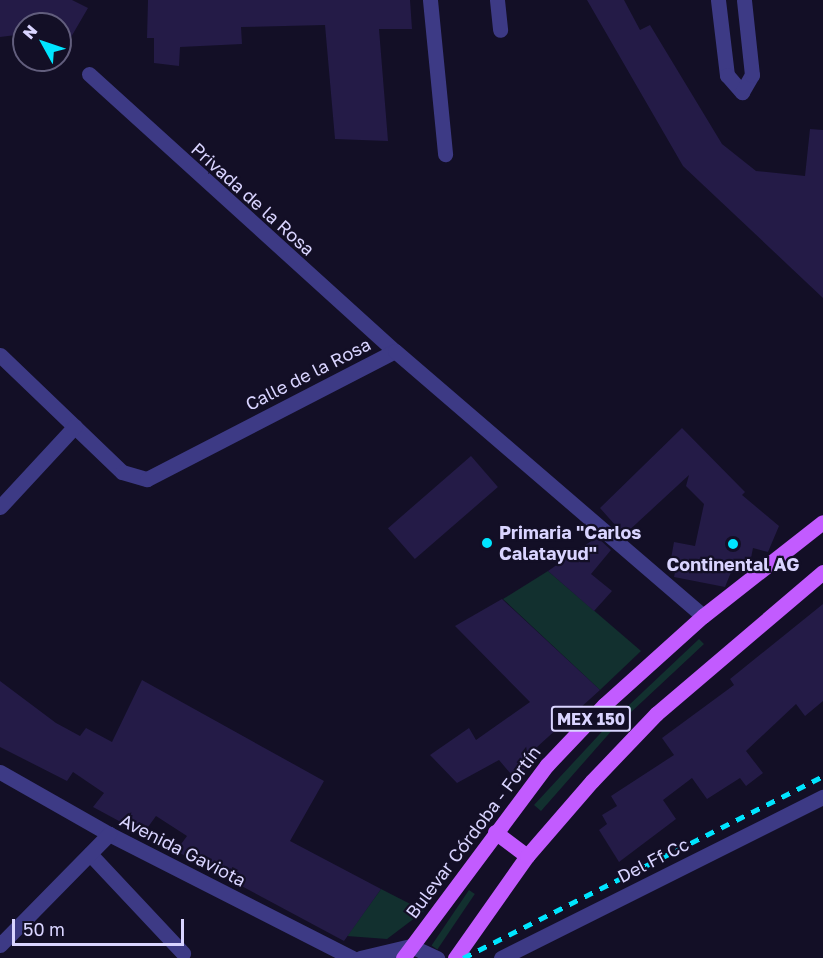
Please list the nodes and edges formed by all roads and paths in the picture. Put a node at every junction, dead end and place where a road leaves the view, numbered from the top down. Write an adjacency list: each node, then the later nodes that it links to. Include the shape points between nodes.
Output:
1 (430, 0): 7 (street)
2 (497, 0): 5 (street)
3 (718, 0): 4 (street, via 727,75 742,92 752,75)
4 (744, 0)
5 (500, 30)
6 (89, 74): 8 (street, Privada de la Rosa)
7 (445, 154)
8 (394, 351): 10 (street, Calle de la Rosa, via 147,479 122,472); 14 (street, Calle de la Rosa)
9 (0, 355): 10 (street, Calle de la Rosa)
10 (75, 426): 11 (street)
11 (0, 507)
12 (823, 522): 14 (main road, Bulevar Córdoba - Fortín / MEX 150)
13 (823, 572): 20 (main road, MEX 150, via 656,714)
14 (703, 616): 17 (main road, Bulevar Córdoba - Fortín / MEX 150, via 596,713 547,765)
15 (0, 772): 18 (street, Avenida Gaviota)
16 (823, 797): 28 (street, Del Ff Cc)
17 (495, 832): 20 (main road); 22 (main road, Bulevar Córdoba - Fortín / MEX 150)
18 (109, 834): 19 (street); 24 (street, Avenida Gaviota)
19 (90, 854): 21 (street); 23 (street)
20 (527, 856): 27 (main road, MEX 150)
21 (0, 945)
22 (407, 952): 25 (street); 26 (street)
23 (183, 953)
24 (351, 958)
25 (360, 958)
26 (437, 958)
27 (455, 958)
28 (501, 958)

